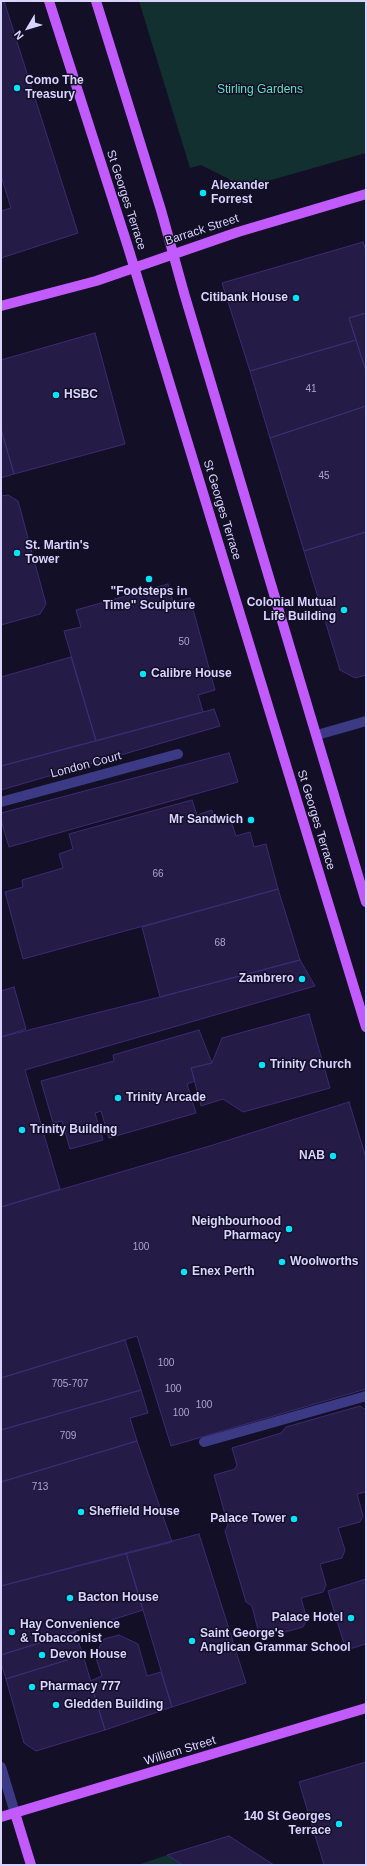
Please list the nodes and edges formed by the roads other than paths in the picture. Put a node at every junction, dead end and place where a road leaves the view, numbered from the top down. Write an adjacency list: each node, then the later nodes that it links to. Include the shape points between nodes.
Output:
1 (49, 1): 5 (main road, St Georges Terrace)
2 (96, 1): 4 (main road, St Georges Terrace)
3 (366, 194): 4 (main road, Barrack Street)
4 (173, 253): 5 (main road, Barrack Street); 8 (main road, St Georges Terrace)
5 (134, 267): 6 (main road, Barrack Street, via 96,281); 12 (main road, St Georges Terrace)
6 (1, 306)
7 (366, 721): 8 (street)
8 (317, 735): 11 (main road, St Georges Terrace)
9 (178, 754): 10 (street, London Court)
10 (1, 802)
11 (366, 902)
12 (366, 1027)
13 (366, 1396): 14 (street)
14 (204, 1442)
15 (366, 1708): 17 (main road, William Street)
16 (1, 1767): 17 (street)
17 (15, 1813): 18 (main road, William Street); 19 (main road)
18 (1, 1817)
19 (31, 1865)

